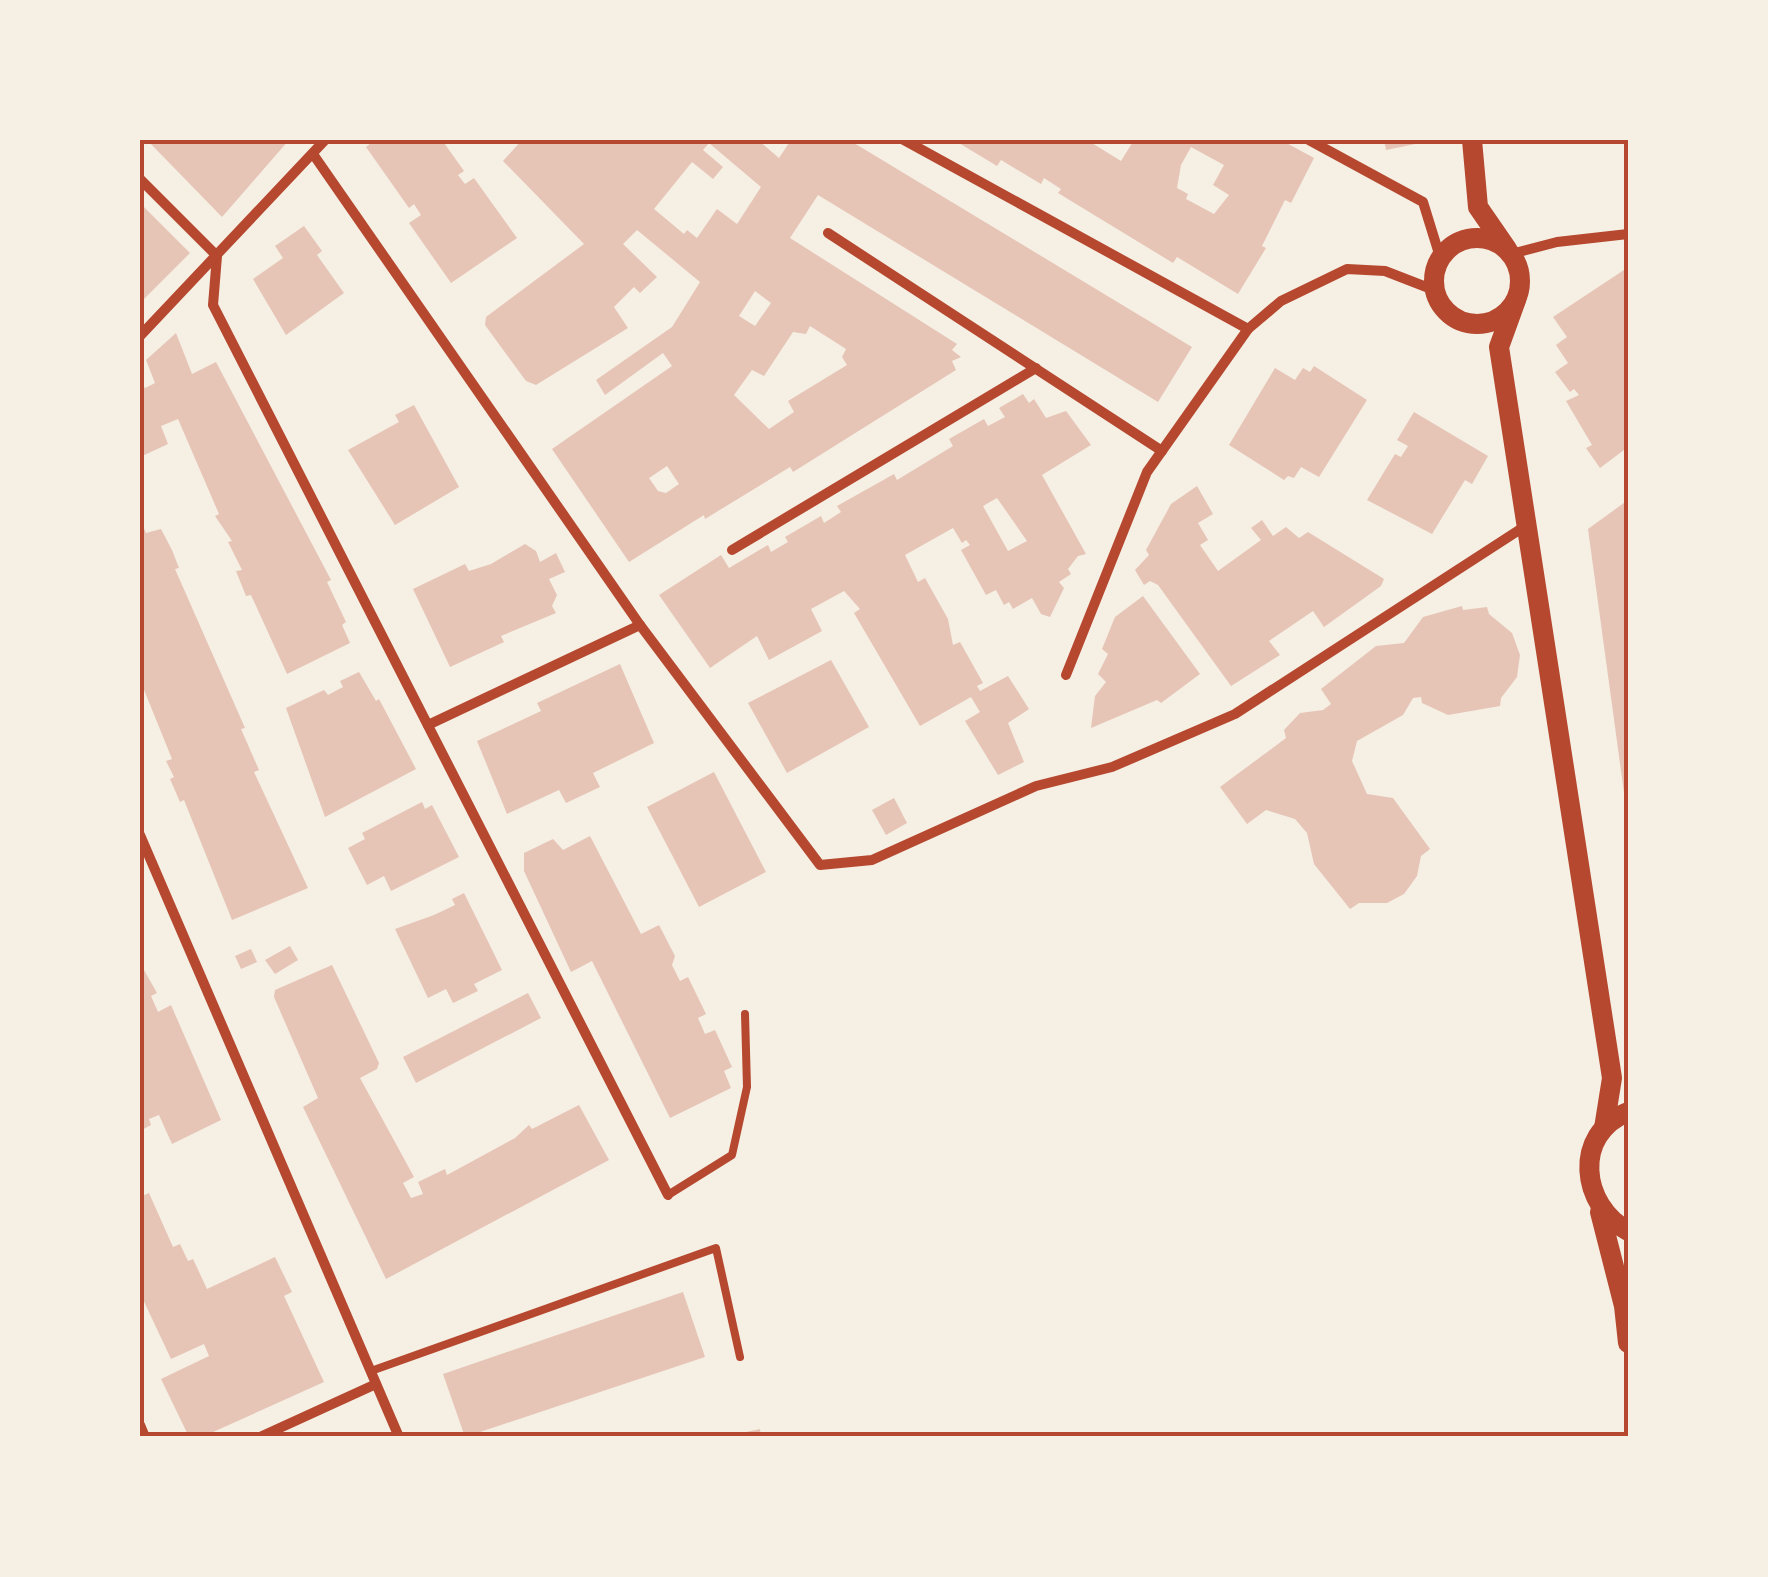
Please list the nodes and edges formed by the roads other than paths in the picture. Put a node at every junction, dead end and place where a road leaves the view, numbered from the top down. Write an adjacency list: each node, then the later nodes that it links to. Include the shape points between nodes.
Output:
1 (325, 140): 5 (street)
2 (904, 140): 16 (street)
3 (1309, 140): 10 (street, via 1423,202)
4 (1472, 140): 7 (main road)
5 (313, 154): 12 (street); 23 (street)
6 (140, 179): 12 (street)
7 (1478, 207): 10 (main road); 11 (main road)
8 (828, 233): 19 (street)
9 (1628, 234): 11 (street)
10 (1446, 251): 11 (main road, via 1483,238); 13 (main road)
11 (1511, 254): 14 (main road, via 1519,270)
12 (217, 256): 17 (street); 25 (street, via 213,304)
13 (1434, 290): 15 (main road); 16 (street, via 1385,270 1347,269 1281,300)
14 (1516, 300): 15 (main road, via 1488,322); 18 (main road)
15 (1455, 318): 18 (main road)
16 (1248, 329): 20 (street)
17 (140, 336)
18 (1499, 348): 21 (main road)
19 (1036, 368): 20 (street); 22 (street)
20 (1162, 451): 24 (street, via 1108,562)
21 (1528, 524): 23 (street, via 1236,714 1112,767 1036,786 872,860 820,865); 28 (main road)
22 (732, 550)
23 (640, 625): 25 (street)
24 (1066, 675)
25 (428, 725): 32 (street)
26 (140, 835): 37 (street)
27 (744, 1014): 32 (lane, via 747,1087 732,1155)
28 (1612, 1078): 29 (main road); 31 (main road)
29 (1628, 1093)
30 (1628, 1112): 31 (main road)
31 (1604, 1128): 33 (main road, via 1588,1168)
32 (668, 1195)
33 (1600, 1210): 34 (main road); 35 (main road)
34 (1628, 1231)
35 (1628, 1343)
36 (740, 1357): 37 (lane, via 716,1248)
37 (371, 1370): 38 (street)
38 (376, 1384): 41 (street); 42 (street)
39 (140, 1426): 40 (street)
40 (145, 1437)
41 (260, 1437)
42 (399, 1437)

